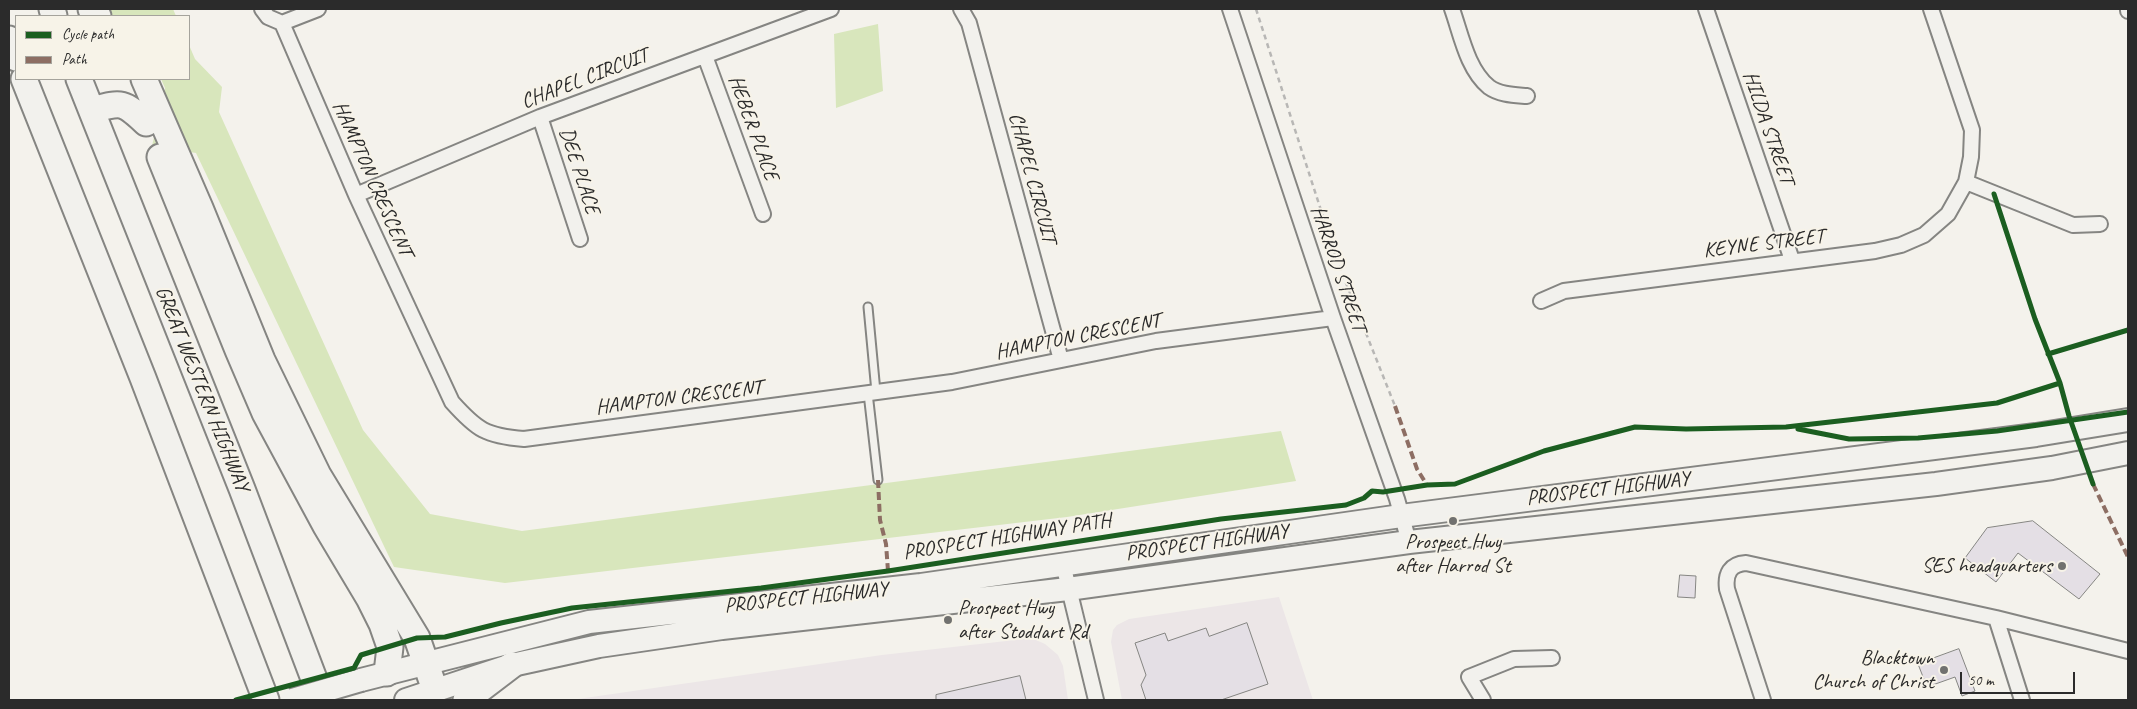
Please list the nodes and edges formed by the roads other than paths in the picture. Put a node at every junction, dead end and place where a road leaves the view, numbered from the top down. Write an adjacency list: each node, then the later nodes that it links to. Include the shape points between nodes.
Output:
1 (262, 9): 9 (street, HAMPTON CRESCENT)
2 (318, 9): 9 (street)
3 (831, 9): 12 (street, CHAPEL CIRCUIT)
4 (961, 9): 30 (street, CHAPEL CIRCUIT, via 969,23)
5 (1230, 9): 29 (street, HARROD STREET)
6 (1452, 9): 17 (street, via 1476,72 1490,87 1508,94)
7 (1706, 9): 26 (street, HILDA STREET)
8 (1931, 9): 21 (street, KEYNE STREET, via 1972,130)
9 (282, 24): 22 (street, HAMPTON CRESCENT)
10 (9, 39): 11 (highway)
11 (15, 54)
12 (705, 56): 19 (street, CHAPEL CIRCUIT); 23 (street, HEBER PLACE)
13 (26, 80): 46 (highway)
14 (79, 80): 18 (highway, GREAT WESTERN HIGHWAY)
15 (130, 80): 20 (highway, via 140,95)
16 (144, 80): 42 (highway, via 262,360 318,475 417,638)
17 (1528, 96)
18 (92, 110): 20 (highway, via 116,104 130,108); 48 (highway, GREAT WESTERN HIGHWAY)
19 (540, 117): 22 (street, CHAPEL CIRCUIT); 25 (street, DEE PLACE)
20 (146, 123): 44 (highway, via 265,413 382,624 390,647)
21 (1966, 182): 24 (street, via 2073,225); 26 (street, KEYNE STREET, via 1948,214 1924,234 1901,245)
22 (356, 195): 31 (street, HAMPTON CRESCENT, via 452,402 472,424 500,437 524,439)
23 (763, 214)
24 (2100, 224)
25 (580, 238)
26 (1792, 260): 27 (street, KEYNE STREET, via 1564,291)
27 (1541, 301)
28 (868, 307): 31 (lane)
29 (1333, 318): 30 (street, HAMPTON CRESCENT, via 1156,341); 35 (street, HARROD STREET)
30 (1061, 360): 31 (street, HAMPTON CRESCENT, via 952,382)
31 (872, 393): 34 (lane)
32 (2128, 420): 35 (main road, PROSPECT HIGHWAY, via 2036,435)
33 (2128, 453): 36 (main road, PROSPECT HIGHWAY, via 2052,468 1936,484)
34 (878, 480)
35 (1401, 516): 36 (street, HARROD STREET); 37 (main road, PROSPECT HIGHWAY)
36 (1409, 542): 38 (main road, PROSPECT HIGHWAY)
37 (1062, 564): 38 (street); 42 (main road, PROSPECT HIGHWAY, via 921,586 589,622)
38 (1068, 589): 43 (main road, PROSPECT HIGHWAY, via 722,628 600,646); 51 (street)
39 (1996, 618): 40 (street); 53 (street, via 1736,563 1729,570 1727,589); 54 (street)
40 (2128, 651)
41 (1552, 658): 52 (street, via 1514,659 1469,677)
42 (427, 663): 44 (main road, PROSPECT HIGHWAY); 45 (highway)
43 (512, 665): 45 (main road, PROSPECT HIGHWAY); 50 (highway)
44 (387, 673): 47 (main road, PROSPECT HIGHWAY, bridge)
45 (435, 690): 49 (main road, PROSPECT HIGHWAY)
46 (266, 700)
47 (292, 700)
48 (322, 700)
49 (406, 700)
50 (466, 700)
51 (1096, 700)
52 (1483, 700)
53 (1763, 700)
54 (2022, 700)

